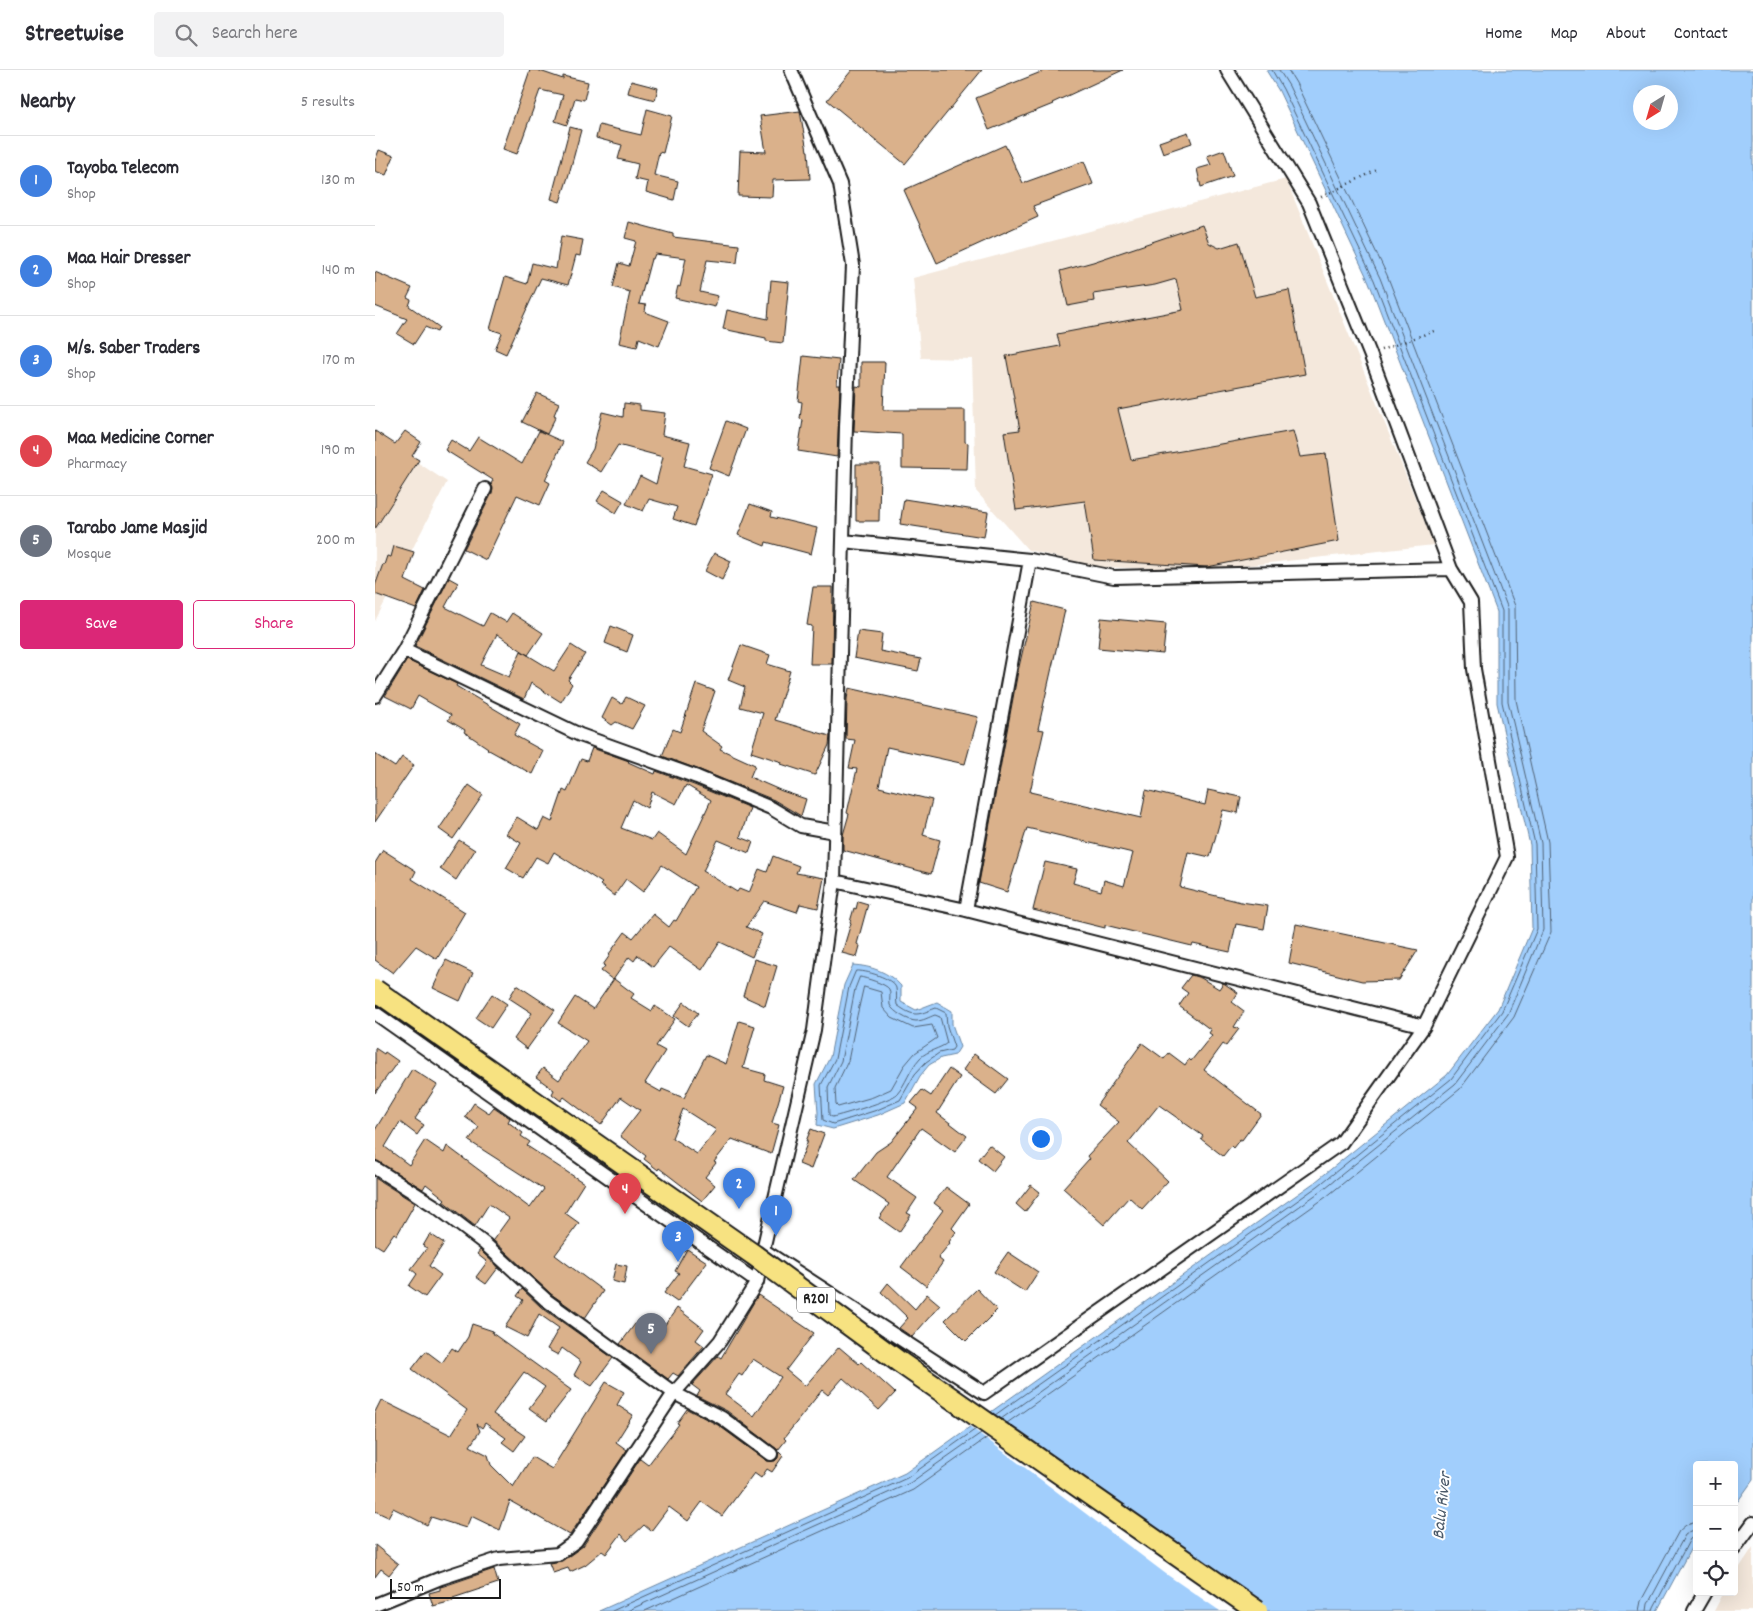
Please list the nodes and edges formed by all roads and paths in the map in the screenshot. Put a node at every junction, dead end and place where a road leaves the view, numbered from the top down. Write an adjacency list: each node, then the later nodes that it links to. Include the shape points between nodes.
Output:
1 (791, 70): 8 (street, via 840,184 853,265)
2 (1227, 70): 4 (street)
3 (1377, 170): 4 (path)
4 (1309, 203): 6 (street)
5 (1434, 332): 6 (path)
6 (1370, 354): 10 (street)
7 (485, 489): 11 (street)
8 (843, 541): 9 (street); 13 (street)
9 (1030, 560): 10 (street, via 1114,577); 15 (street)
10 (1451, 569): 18 (street, via 1471,602 1474,669 1507,857)
11 (403, 650): 12 (street); 13 (street, via 580,735 697,777 771,808 801,826)
12 (375, 696)
13 (835, 832): 14 (street)
14 (834, 882): 15 (street); 20 (street, via 814,1030)
15 (967, 910): 18 (street)
16 (375, 990): 28 (main road, R201, bridge)
17 (375, 1013): 21 (street)
18 (1424, 1026): 20 (street, via 1341,1144 984,1393)
19 (375, 1168): 22 (street, via 438,1208 485,1244 546,1300)
20 (763, 1250): 21 (street)
21 (757, 1282): 22 (street, via 720,1341)
22 (674, 1393): 23 (street, via 722,1418); 27 (street, via 576,1541 558,1554 499,1559)
23 (771, 1454)
24 (1753, 1523): 25 (street)
25 (1738, 1544)
26 (1703, 1596): 29 (street)
27 (375, 1605)
28 (1257, 1611)
29 (1695, 1611)

